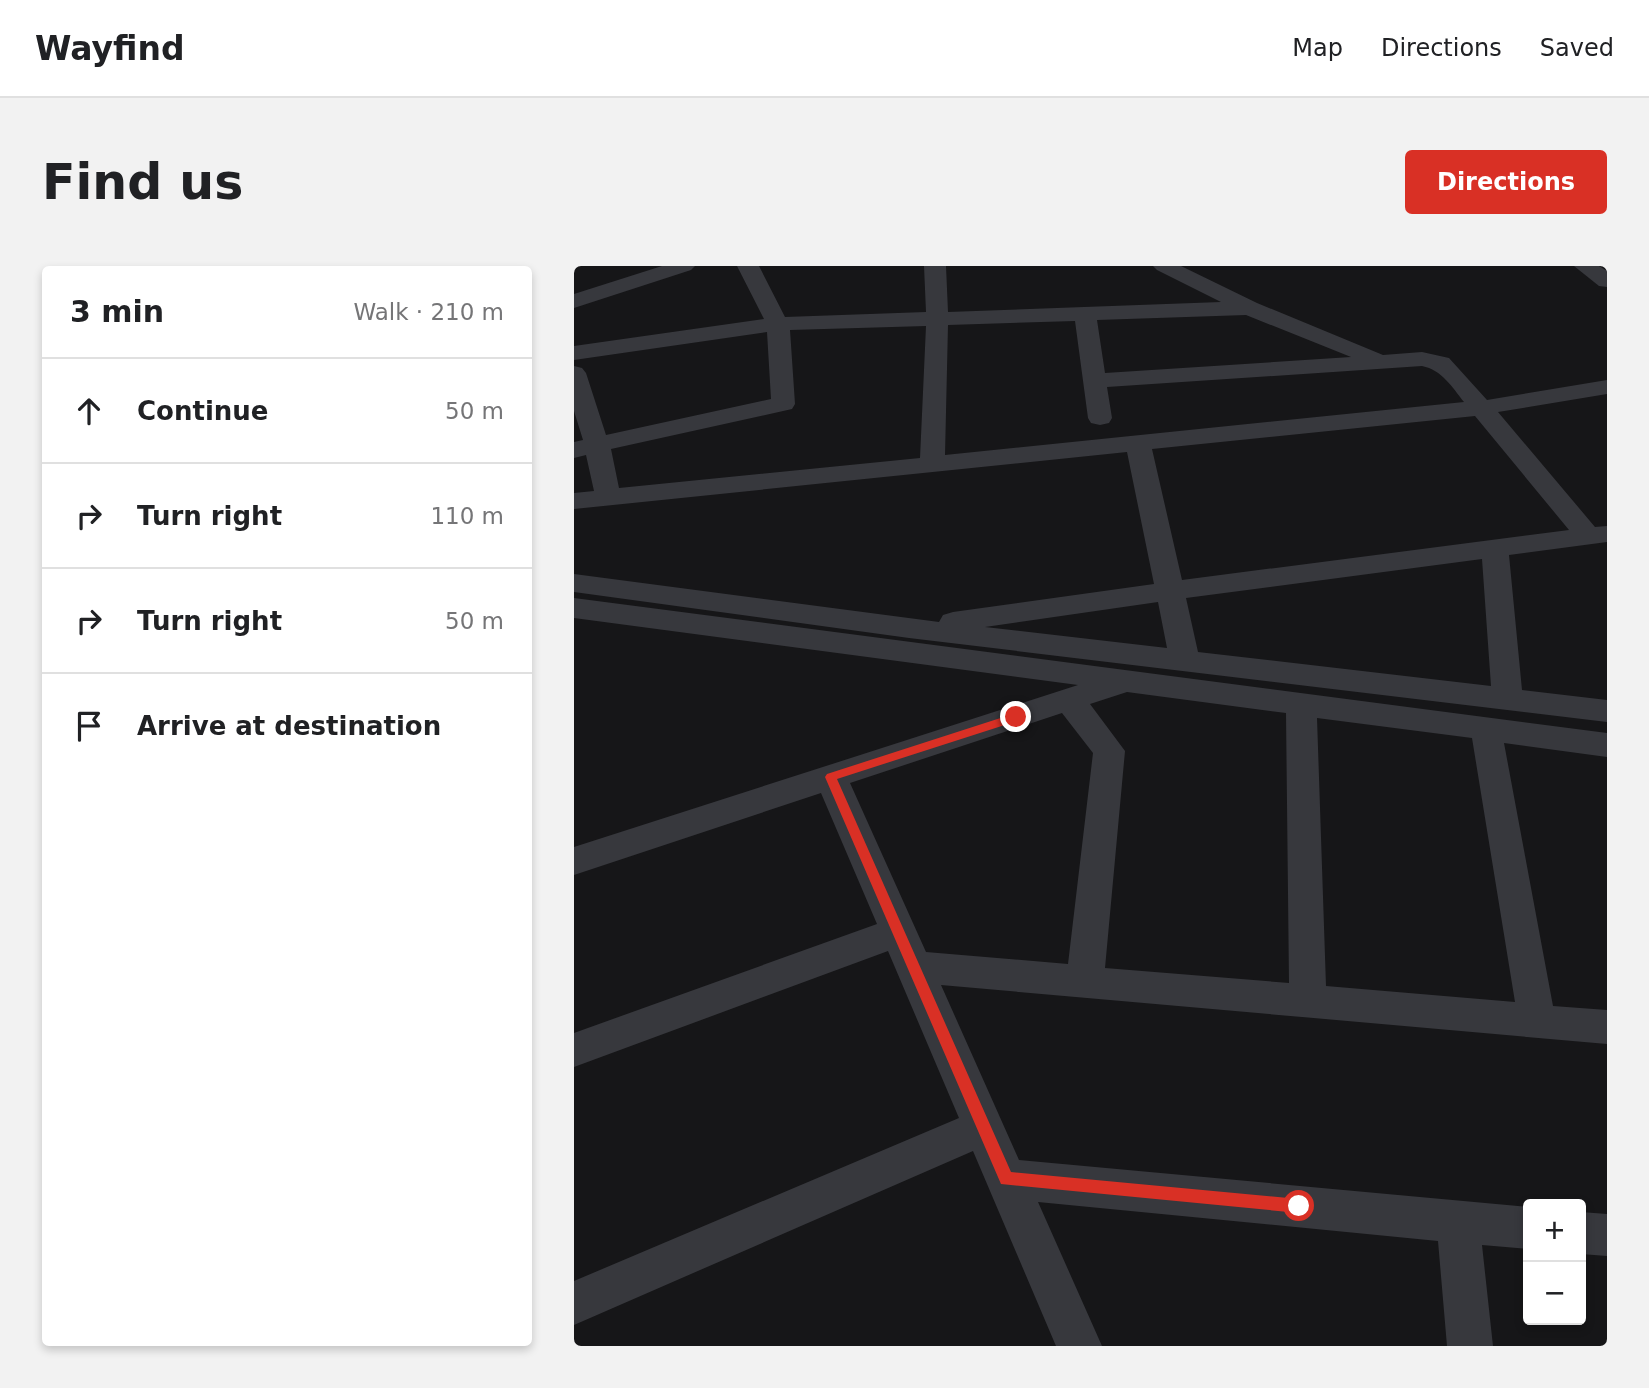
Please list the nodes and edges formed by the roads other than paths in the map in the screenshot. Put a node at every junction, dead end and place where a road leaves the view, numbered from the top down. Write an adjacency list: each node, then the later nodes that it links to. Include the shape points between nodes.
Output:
1 (684, 266): 7 (street)
2 (748, 266): 11 (street)
3 (935, 266): 10 (street)
4 (1164, 266): 8 (street)
5 (1585, 266): 6 (street)
6 (1607, 281)
7 (574, 301)
8 (1249, 308): 9 (street); 13 (street)
9 (1085, 314): 10 (street); 15 (street)
10 (937, 320): 11 (street); 21 (street)
11 (779, 324): 12 (street); 20 (street, via 783,404)
12 (574, 353)
13 (1381, 361): 15 (street); 17 (street, via 1441,363)
14 (574, 373): 20 (street)
15 (1095, 381): 18 (street)
16 (1603, 392): 17 (street)
17 (1480, 408): 19 (street); 24 (street)
18 (1100, 418)
19 (1138, 443): 21 (street); 27 (street)
20 (585, 447): 22 (street)
21 (932, 464): 22 (street)
22 (608, 497): 23 (street)
23 (574, 501)
24 (1598, 535): 25 (street)
25 (1495, 548): 27 (street); 32 (street)
26 (574, 583): 29 (street)
27 (1170, 591): 29 (street); 30 (street)
28 (574, 608): 31 (street)
29 (909, 628): 30 (street)
30 (1185, 661): 32 (street)
31 (1125, 681): 33 (street); 34 (street)
32 (1507, 699): 35 (street)
33 (1069, 700): 38 (street); 42 (street, via 1109,751)
34 (1301, 705): 36 (street); 43 (street)
35 (1607, 711)
36 (1486, 729): 37 (street); 44 (street)
37 (1607, 746)
38 (831, 777): 39 (street); 40 (street)
39 (574, 861)
40 (898, 932): 41 (street); 46 (street)
41 (914, 967): 42 (street); 47 (street)
42 (1085, 982): 43 (street)
43 (1308, 1001): 44 (street)
44 (1537, 1021): 45 (street)
45 (1607, 1027)
46 (574, 1050)
47 (984, 1127): 48 (street); 53 (street)
48 (1006, 1179): 49 (street); 54 (street)
49 (1458, 1221): 50 (street); 55 (street)
50 (1523, 1228)
51 (1586, 1233): 52 (street)
52 (1607, 1235)
53 (574, 1303)
54 (1079, 1346)
55 (1470, 1346)

